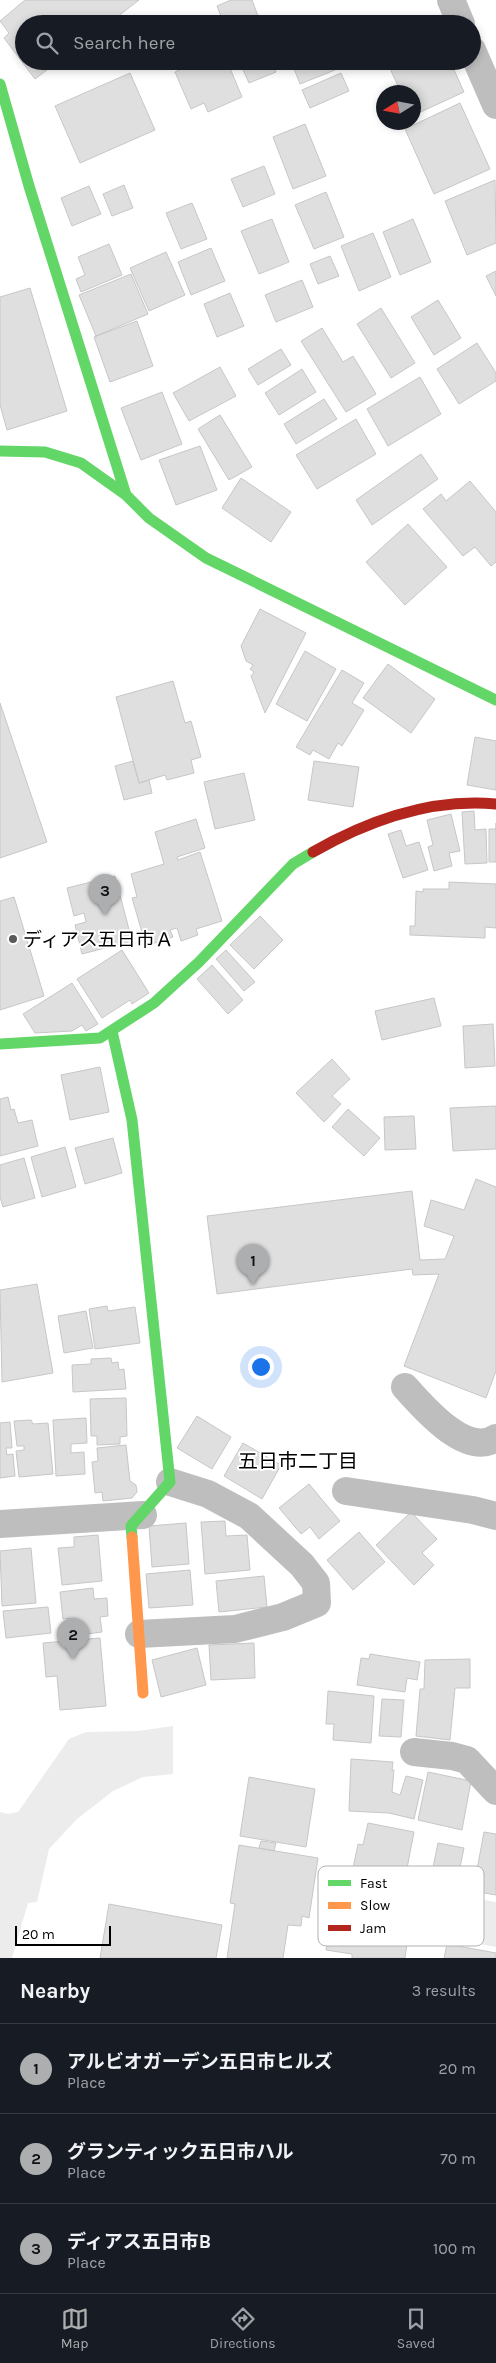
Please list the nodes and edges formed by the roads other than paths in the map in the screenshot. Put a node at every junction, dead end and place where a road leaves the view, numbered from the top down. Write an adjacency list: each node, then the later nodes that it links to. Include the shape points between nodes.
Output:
1 (451, 0): 2 (street)
2 (457, 15)
3 (481, 70): 5 (street)
4 (0, 84): 7 (street)
5 (496, 105)
6 (0, 451): 7 (street, via 46,452 81,463)
7 (126, 495): 8 (street, via 149,518 206,558)
8 (496, 700)
9 (496, 804): 10 (street, via 438,804 384,818 293,864 199,962 154,1003)
10 (112, 1031): 11 (street, via 100,1038); 14 (street, via 132,1120)
11 (0, 1044)
12 (406, 1387): 13 (street, via 431,1416 466,1440 490,1442)
13 (496, 1438)
14 (170, 1482): 16 (street); 19 (street, via 208,1494 249,1516 302,1565 316,1583 317,1603 283,1617 235,1629)
15 (346, 1491): 17 (street)
16 (142, 1515): 18 (street); 19 (street, via 131,1526)
17 (496, 1516)
18 (0, 1524)
19 (139, 1634): 20 (street)
20 (143, 1693)
21 (414, 1752): 22 (street, via 467,1760)
22 (496, 1791)

